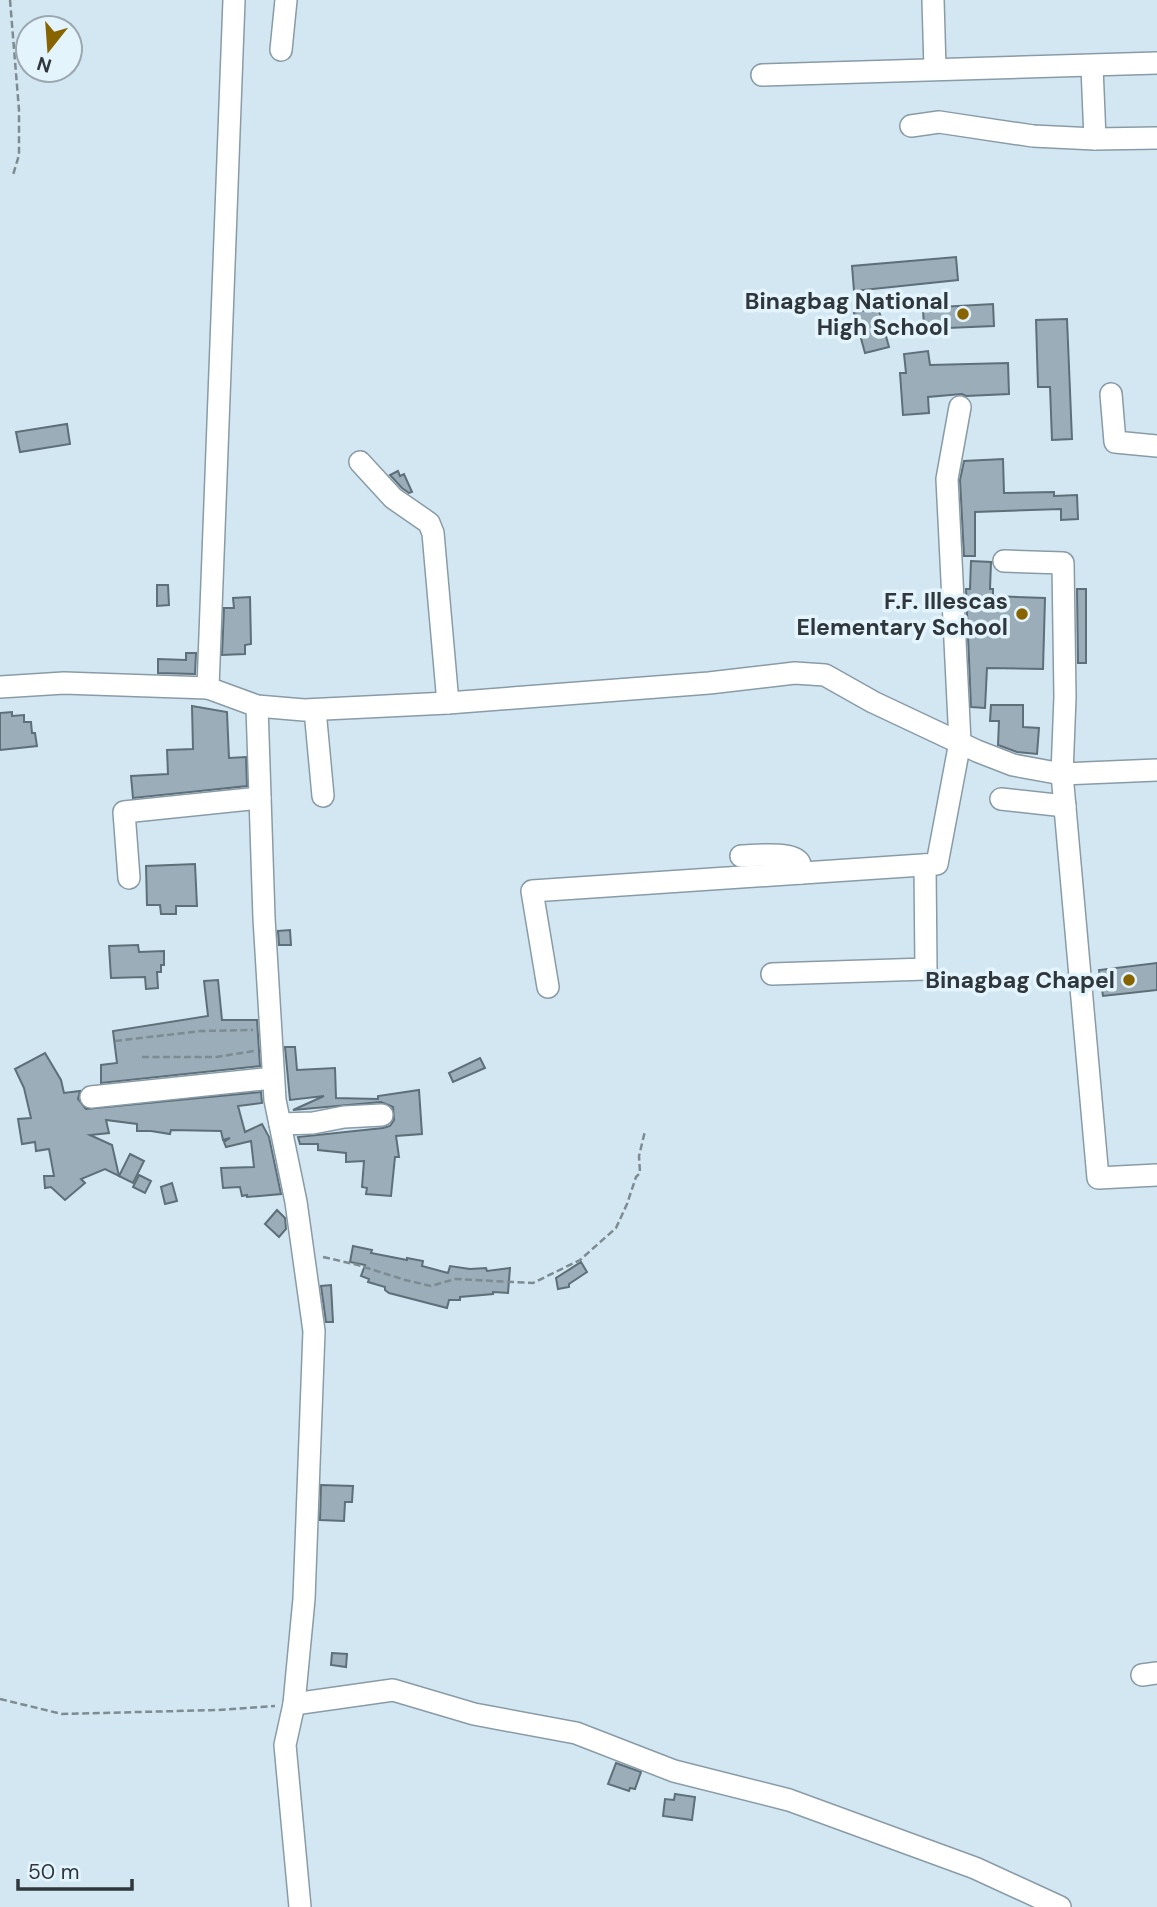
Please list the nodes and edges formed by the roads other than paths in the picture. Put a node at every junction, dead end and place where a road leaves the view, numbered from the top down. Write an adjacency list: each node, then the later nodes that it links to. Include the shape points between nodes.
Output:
1 (234, 0): 18 (street)
2 (286, 0): 4 (street)
3 (933, 0): 7 (street)
4 (281, 50)
5 (1157, 63): 6 (street)
6 (1092, 67): 7 (street); 11 (street)
7 (935, 69): 8 (street)
8 (762, 75)
9 (911, 126): 11 (street, via 939,122 1034,136)
10 (1157, 138): 11 (street)
11 (1095, 139)
12 (1111, 394): 14 (street, via 1115,442)
13 (960, 407): 22 (street, via 947,479)
14 (1157, 446)
15 (360, 461): 19 (street, via 393,498 429,523 433,533)
16 (1004, 561): 24 (street, via 1063,563)
17 (0, 687): 18 (street, via 64,683)
18 (208, 688): 20 (street)
19 (448, 704): 21 (street); 22 (street, via 805,674 825,676)
20 (257, 706): 21 (street); 26 (street)
21 (315, 710): 25 (street)
22 (960, 741): 24 (street, via 1013,765); 30 (street, via 937,864)
23 (1157, 770): 24 (street)
24 (1062, 774): 28 (street)
25 (323, 796)
26 (260, 798): 32 (street, via 124,812); 35 (street)
27 (1001, 799): 28 (street)
28 (1065, 806): 39 (street, via 1098,1178)
29 (741, 856): 31 (street, via 789,856 797,859)
30 (925, 865): 31 (street); 33 (street, via 926,969)
31 (801, 873): 34 (street, via 533,891)
32 (129, 878)
33 (772, 974)
34 (548, 987)
35 (273, 1078): 36 (street); 38 (street)
36 (90, 1097)
37 (382, 1115): 38 (street)
38 (280, 1124): 40 (street, via 314,1331 304,1599)
39 (1157, 1175)
40 (295, 1704): 41 (street, via 285,1745); 42 (street, via 393,1690 474,1714 576,1733 674,1771 789,1800 975,1868)
41 (300, 1907)
42 (1060, 1907)

